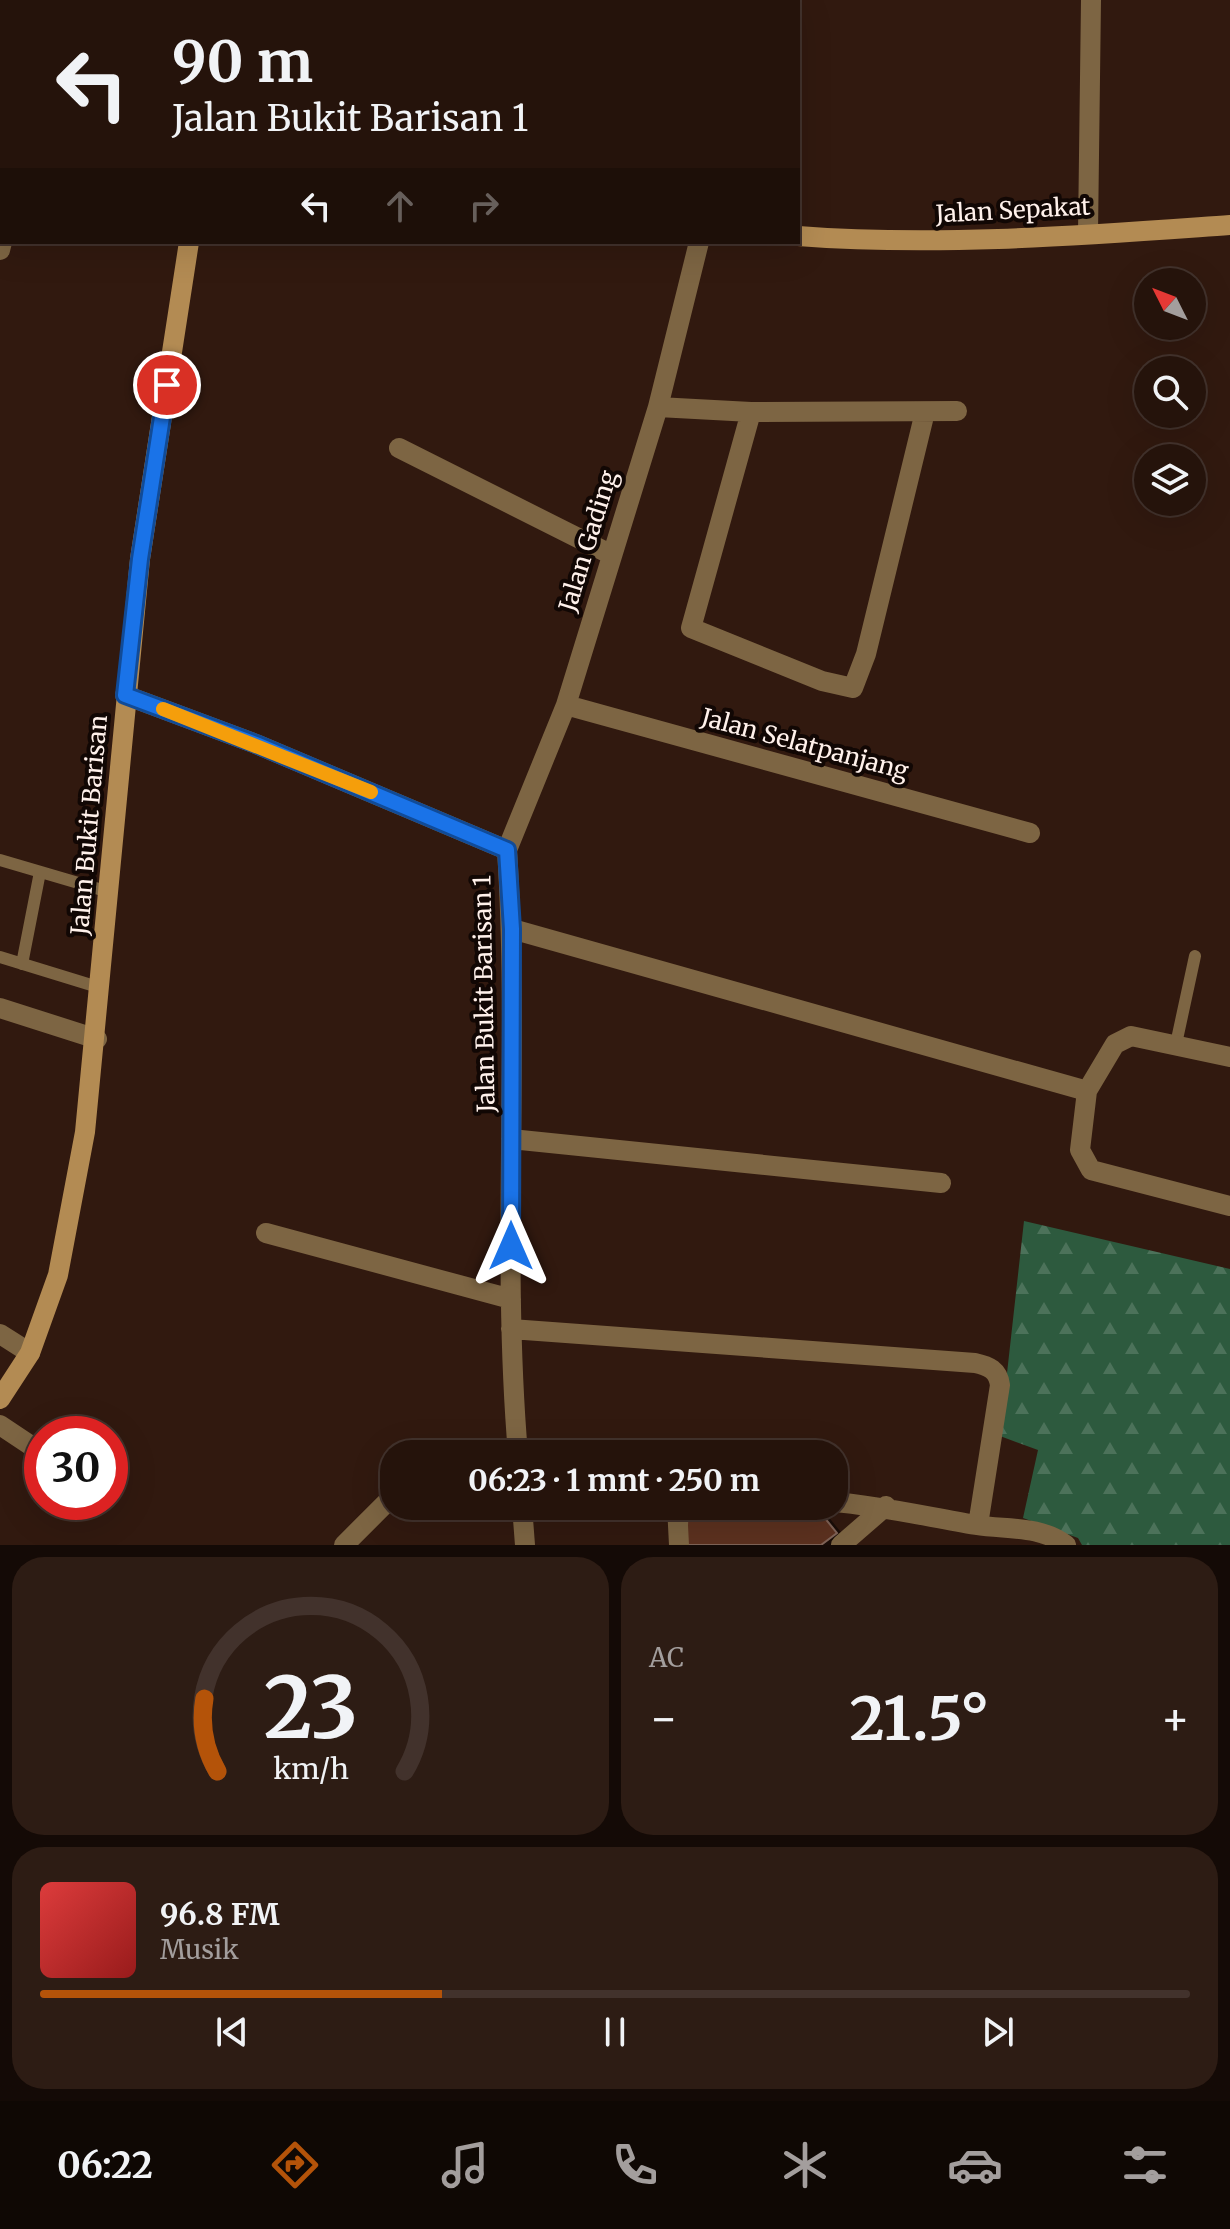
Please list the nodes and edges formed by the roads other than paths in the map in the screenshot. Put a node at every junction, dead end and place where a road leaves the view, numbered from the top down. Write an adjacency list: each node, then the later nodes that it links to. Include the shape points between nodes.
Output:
1 (1091, 0): 3 (street)
2 (1230, 225): 3 (main road, Jalan Sepakat)
3 (1088, 233): 4 (main road, Jalan Sepakat, via 955,240)
4 (800, 236)
5 (189, 244): 13 (main road, Jalan Bukit Barisan, via 140,559)
6 (699, 244): 7 (street, Jalan Gading)
7 (658, 407): 9 (street); 12 (street, Jalan Gading)
8 (957, 411): 10 (street)
9 (751, 412): 10 (street); 10 (street, via 691,628 822,681 853,688)
10 (925, 412)
11 (399, 448): 12 (street)
12 (610, 554): 14 (street, Jalan Gading)
13 (125, 695): 16 (street, Jalan Bukit Barisan 1); 19 (main road, Jalan Bukit Barisan)
14 (566, 705): 15 (street, Jalan Selatpanjang); 16 (street, Jalan Gading)
15 (1030, 833)
16 (507, 850): 20 (street, Jalan Bukit Barisan 1)
17 (0, 860): 18 (lane)
18 (40, 872): 19 (lane); 23 (lane)
19 (109, 892): 24 (main road, Jalan Bukit Barisan)
20 (512, 929): 29 (street); 30 (street, Jalan Bukit Barisan 1)
21 (1195, 956): 27 (lane)
22 (0, 957): 23 (lane)
23 (22, 964): 24 (lane)
24 (101, 988): 26 (main road, Jalan Bukit Barisan)
25 (0, 1008): 26 (street)
26 (97, 1039): 37 (main road, Jalan Bukit Barisan, via 58,1275)
27 (1176, 1044): 28 (street); 29 (street, via 1131,1036 1119,1040)
28 (1230, 1057)
29 (1087, 1091): 32 (street, via 1080,1150 1091,1170)
30 (511, 1139): 31 (street); 34 (street, Jalan Bukit Barisan 1)
31 (941, 1183)
32 (1230, 1206)
33 (266, 1233): 34 (street)
34 (511, 1299): 35 (street, Jalan Bukit Barisan 1)
35 (511, 1329): 40 (street, Jalan Bukit Barisan 1); 47 (street, via 990,1367 1000,1385)
36 (0, 1334): 37 (street)
37 (30, 1353): 38 (main road, Jalan Bukit Barisan)
38 (0, 1399)
39 (0, 1425): 41 (street)
40 (517, 1440)
41 (24, 1441)
42 (848, 1503): 43 (street)
43 (886, 1506): 47 (street); 51 (street)
44 (380, 1511): 48 (street)
45 (523, 1520): 49 (street)
46 (678, 1520): 50 (street)
47 (978, 1525): 52 (street, via 1041,1532)
48 (355, 1540)
49 (525, 1545)
50 (679, 1545)
51 (841, 1545)
52 (1066, 1545)

